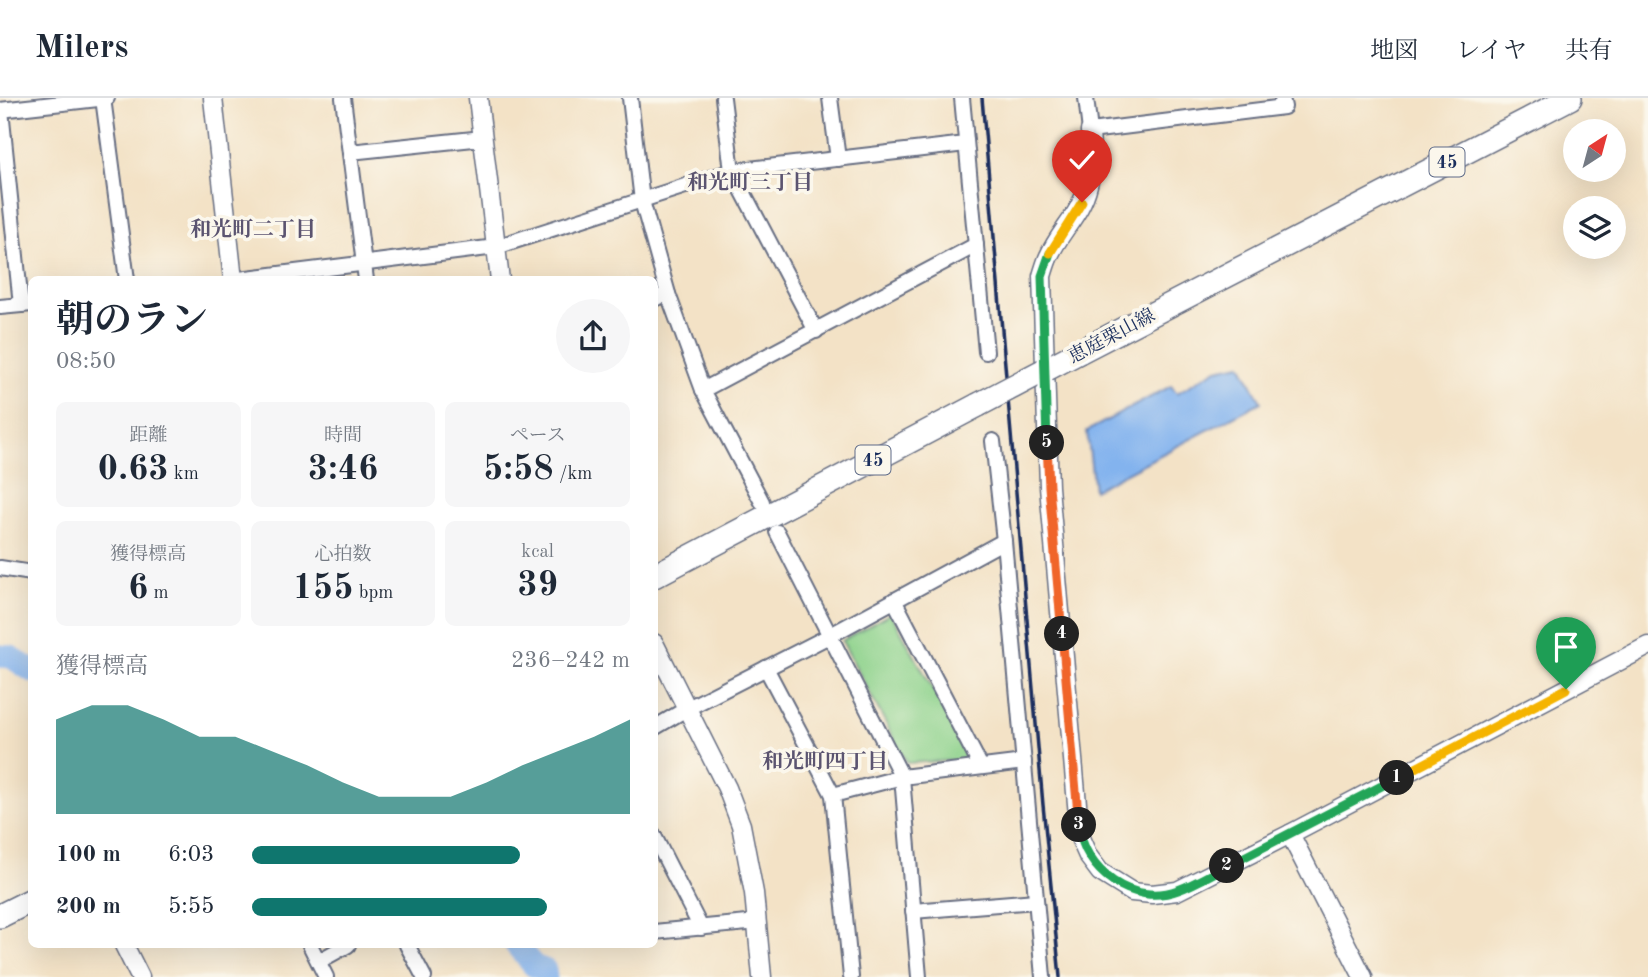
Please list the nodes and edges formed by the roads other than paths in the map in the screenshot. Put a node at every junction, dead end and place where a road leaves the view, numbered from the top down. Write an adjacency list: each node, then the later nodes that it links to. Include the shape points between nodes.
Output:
1 (105, 98): 12 (street); 23 (street)
2 (213, 98): 24 (street)
3 (343, 98): 16 (street)
4 (478, 98): 14 (street)
5 (630, 98): 19 (street)
6 (723, 98): 18 (street)
7 (830, 98): 17 (street)
8 (962, 98): 15 (street)
9 (1086, 98): 13 (street)
10 (1282, 98): 13 (street, via 1284,107)
11 (1570, 98): 41 (main road, 恵庭栗山線 / 45, bridge)
12 (0, 110): 30 (street)
13 (1090, 131): 53 (street, via 1088,184 1042,276 1049,487 1080,838 1100,872 1132,892 1152,894 1177,891)
14 (483, 138): 16 (street); 21 (street)
15 (966, 144): 17 (street); 20 (street)
16 (350, 152): 22 (street)
17 (838, 159): 18 (street)
18 (732, 171): 19 (street); 32 (street)
19 (642, 201): 21 (street); 28 (street)
20 (976, 245): 32 (street); 33 (street)
21 (496, 247): 22 (street); 27 (street)
22 (364, 263): 25 (street); 26 (street)
23 (127, 276)
24 (232, 276)
25 (263, 276)
26 (366, 276)
27 (500, 276)
28 (657, 276)
29 (661, 296): 34 (street)
30 (26, 304): 31 (street)
31 (0, 307)
32 (816, 331): 34 (street)
33 (986, 352)
34 (703, 390): 36 (street)
35 (993, 441): 38 (street)
36 (762, 502)
37 (777, 532): 43 (street)
38 (1004, 541): 42 (street); 49 (street)
39 (0, 568): 40 (street)
40 (28, 572)
41 (658, 574)
42 (894, 600): 43 (street); 50 (street)
43 (829, 636): 46 (street); 51 (street)
44 (1648, 646): 53 (street)
45 (658, 651): 47 (street)
46 (766, 668): 47 (street); 52 (street)
47 (688, 708): 48 (street); 59 (street, via 741,825)
48 (658, 726)
49 (1024, 762): 50 (street); 55 (street)
50 (981, 767): 51 (street)
51 (902, 777): 52 (street); 57 (street)
52 (833, 795): 71 (street)
53 (1290, 834): 74 (street)
54 (658, 844): 60 (street)
55 (1036, 901): 57 (street); 73 (street)
56 (28, 902): 58 (main road)
57 (914, 911): 72 (street)
58 (0, 916)
59 (758, 922): 60 (street); 70 (street)
60 (701, 928): 61 (street)
61 (658, 932)
62 (126, 948): 67 (street)
63 (312, 948): 66 (street)
64 (342, 948): 66 (street)
65 (409, 948): 69 (street)
66 (318, 961): 68 (street)
67 (140, 977)
68 (326, 977)
69 (424, 977)
70 (762, 977)
71 (851, 977)
72 (919, 977)
73 (1043, 977)
74 (1363, 977)

